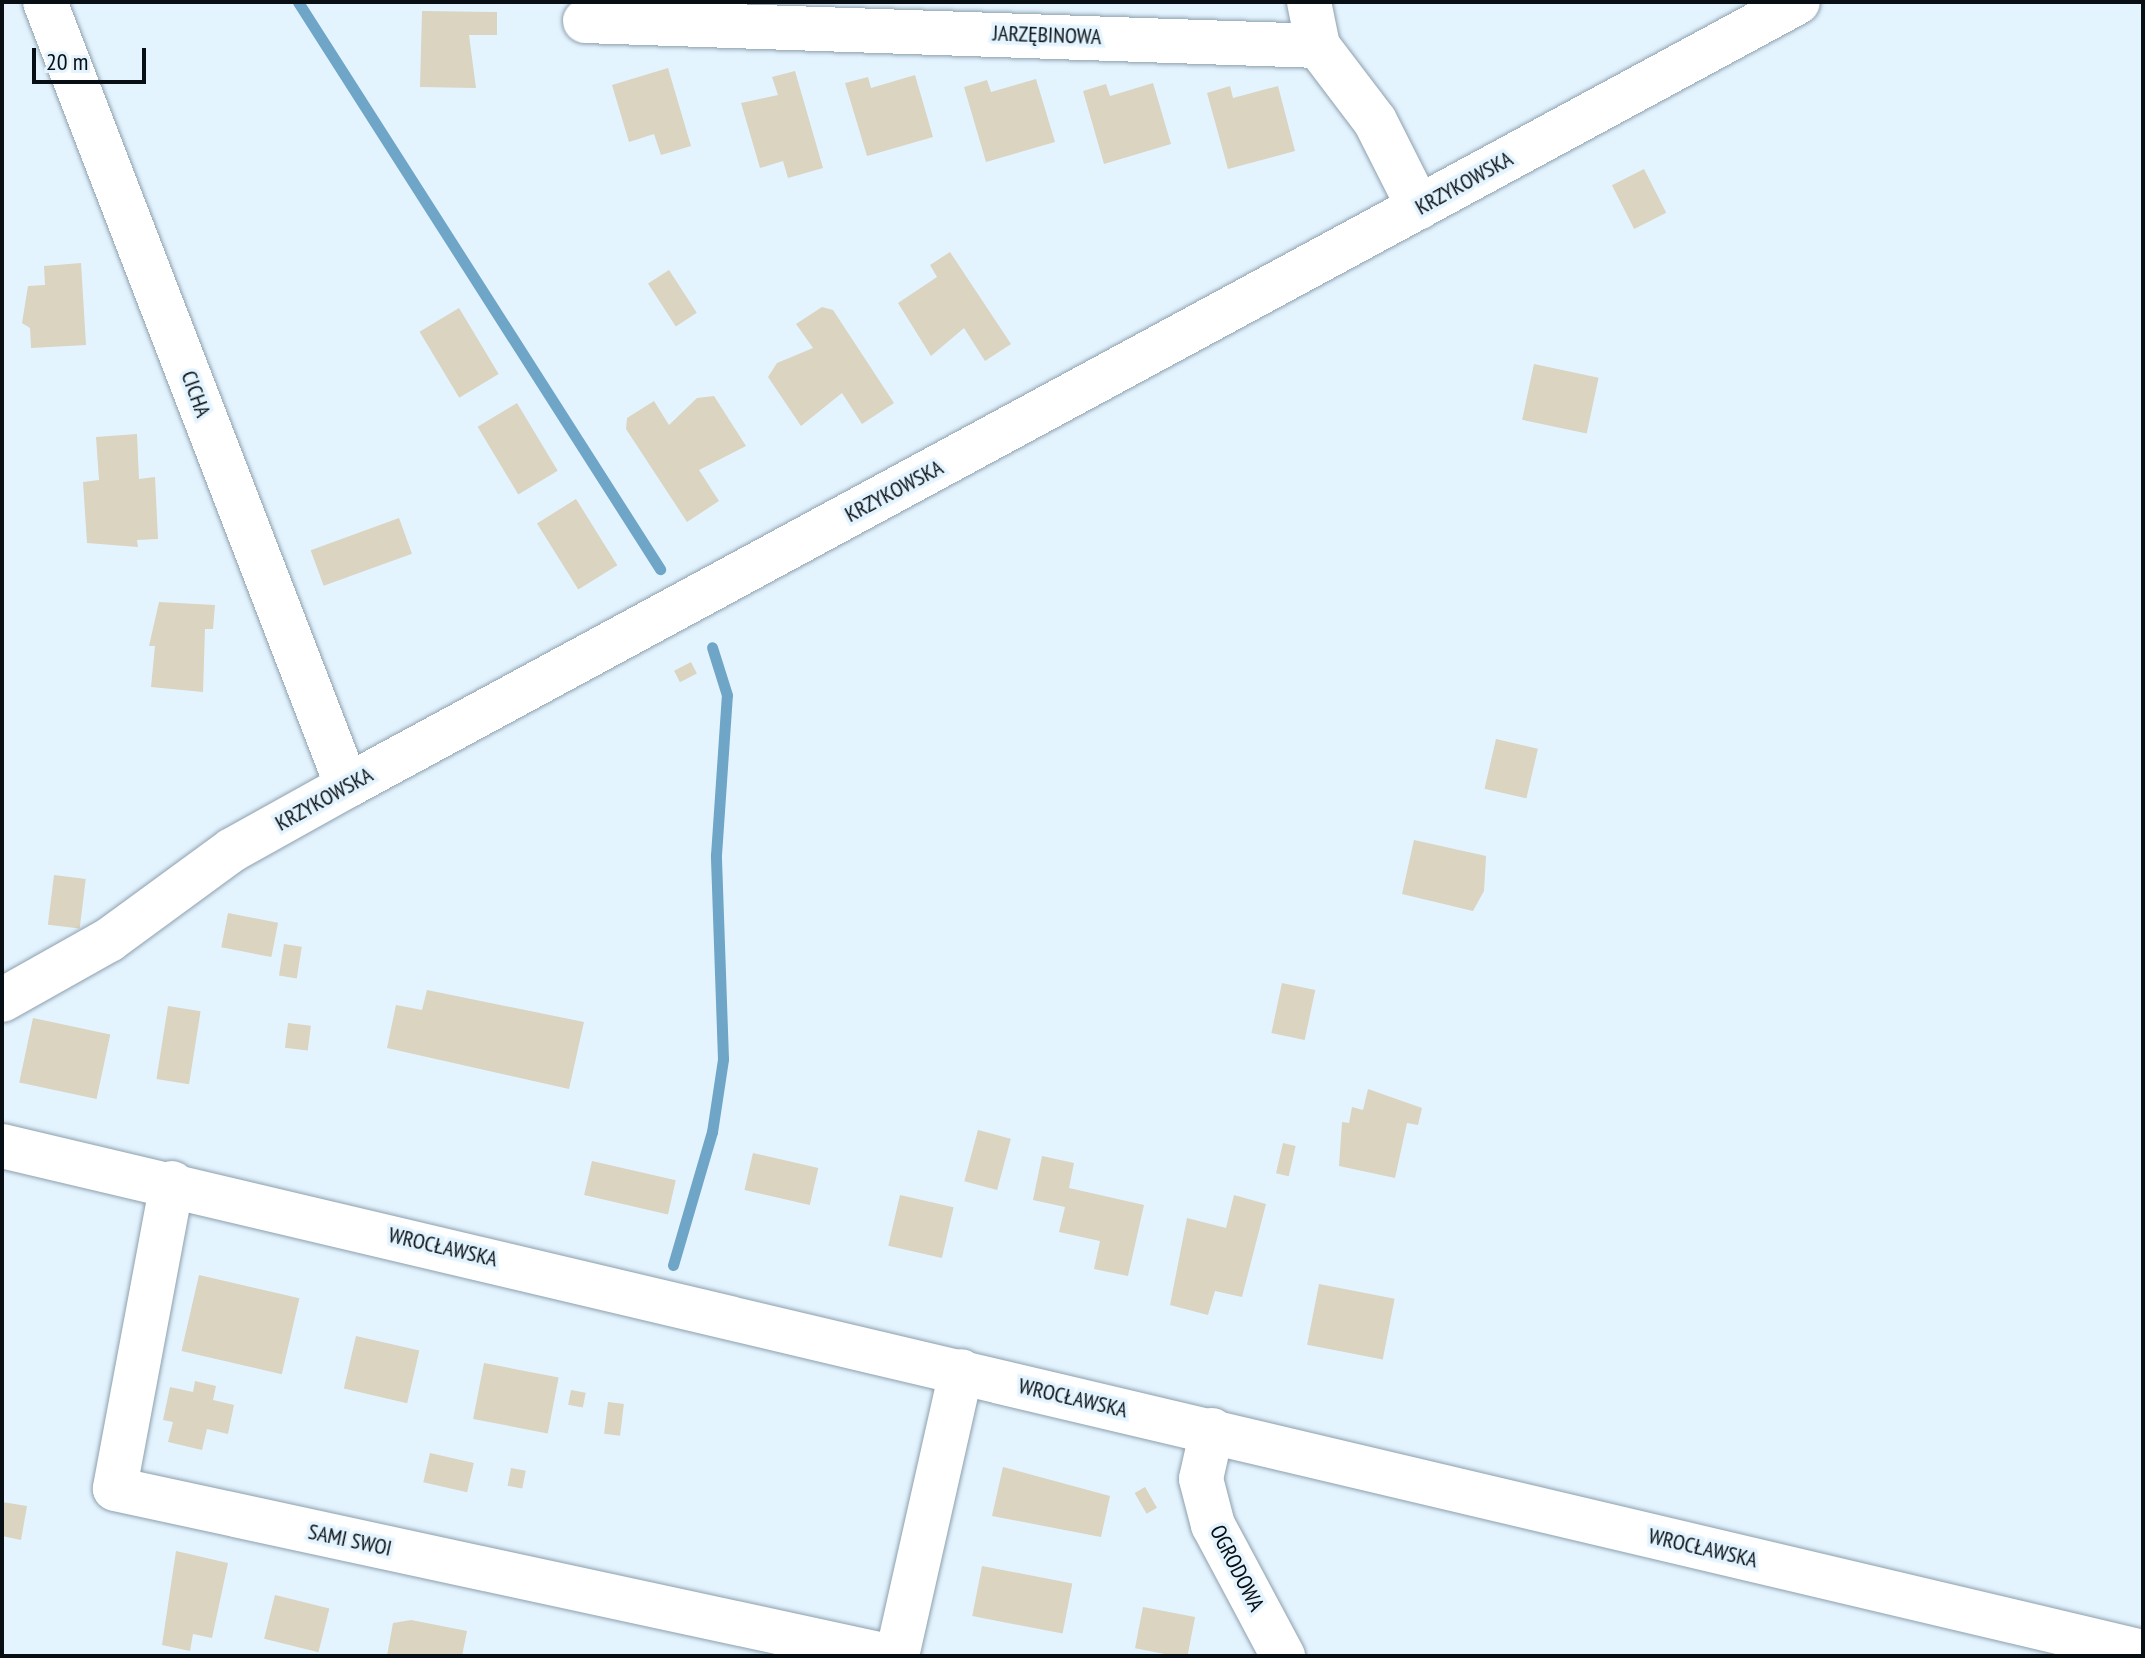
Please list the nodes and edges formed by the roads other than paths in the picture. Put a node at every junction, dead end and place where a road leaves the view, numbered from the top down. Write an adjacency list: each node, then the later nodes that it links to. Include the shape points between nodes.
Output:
1 (45, 2): 7 (street, CICHA)
2 (1309, 2): 5 (street)
3 (1798, 2): 6 (street, KRZYKOWSKA)
4 (585, 21): 5 (street, JARZĘBINOWA)
5 (1318, 46): 6 (street, via 1375,121)
6 (1419, 208): 7 (street, KRZYKOWSKA)
7 (347, 786): 8 (street, KRZYKOWSKA, via 232,850 109,940)
8 (2, 1000)
9 (2, 1146): 10 (street, WROCŁAWSKA)
10 (172, 1183): 11 (street, WROCŁAWSKA); 14 (street, SAMI SWOI, via 115,1489)
11 (961, 1371): 12 (street, WROCŁAWSKA); 15 (street)
12 (1212, 1430): 13 (street, WROCŁAWSKA); 16 (street, OGRODOWA, via 1201,1479 1213,1525)
13 (2143, 1652)
14 (888, 1656)
15 (897, 1656)
16 (1283, 1656)

